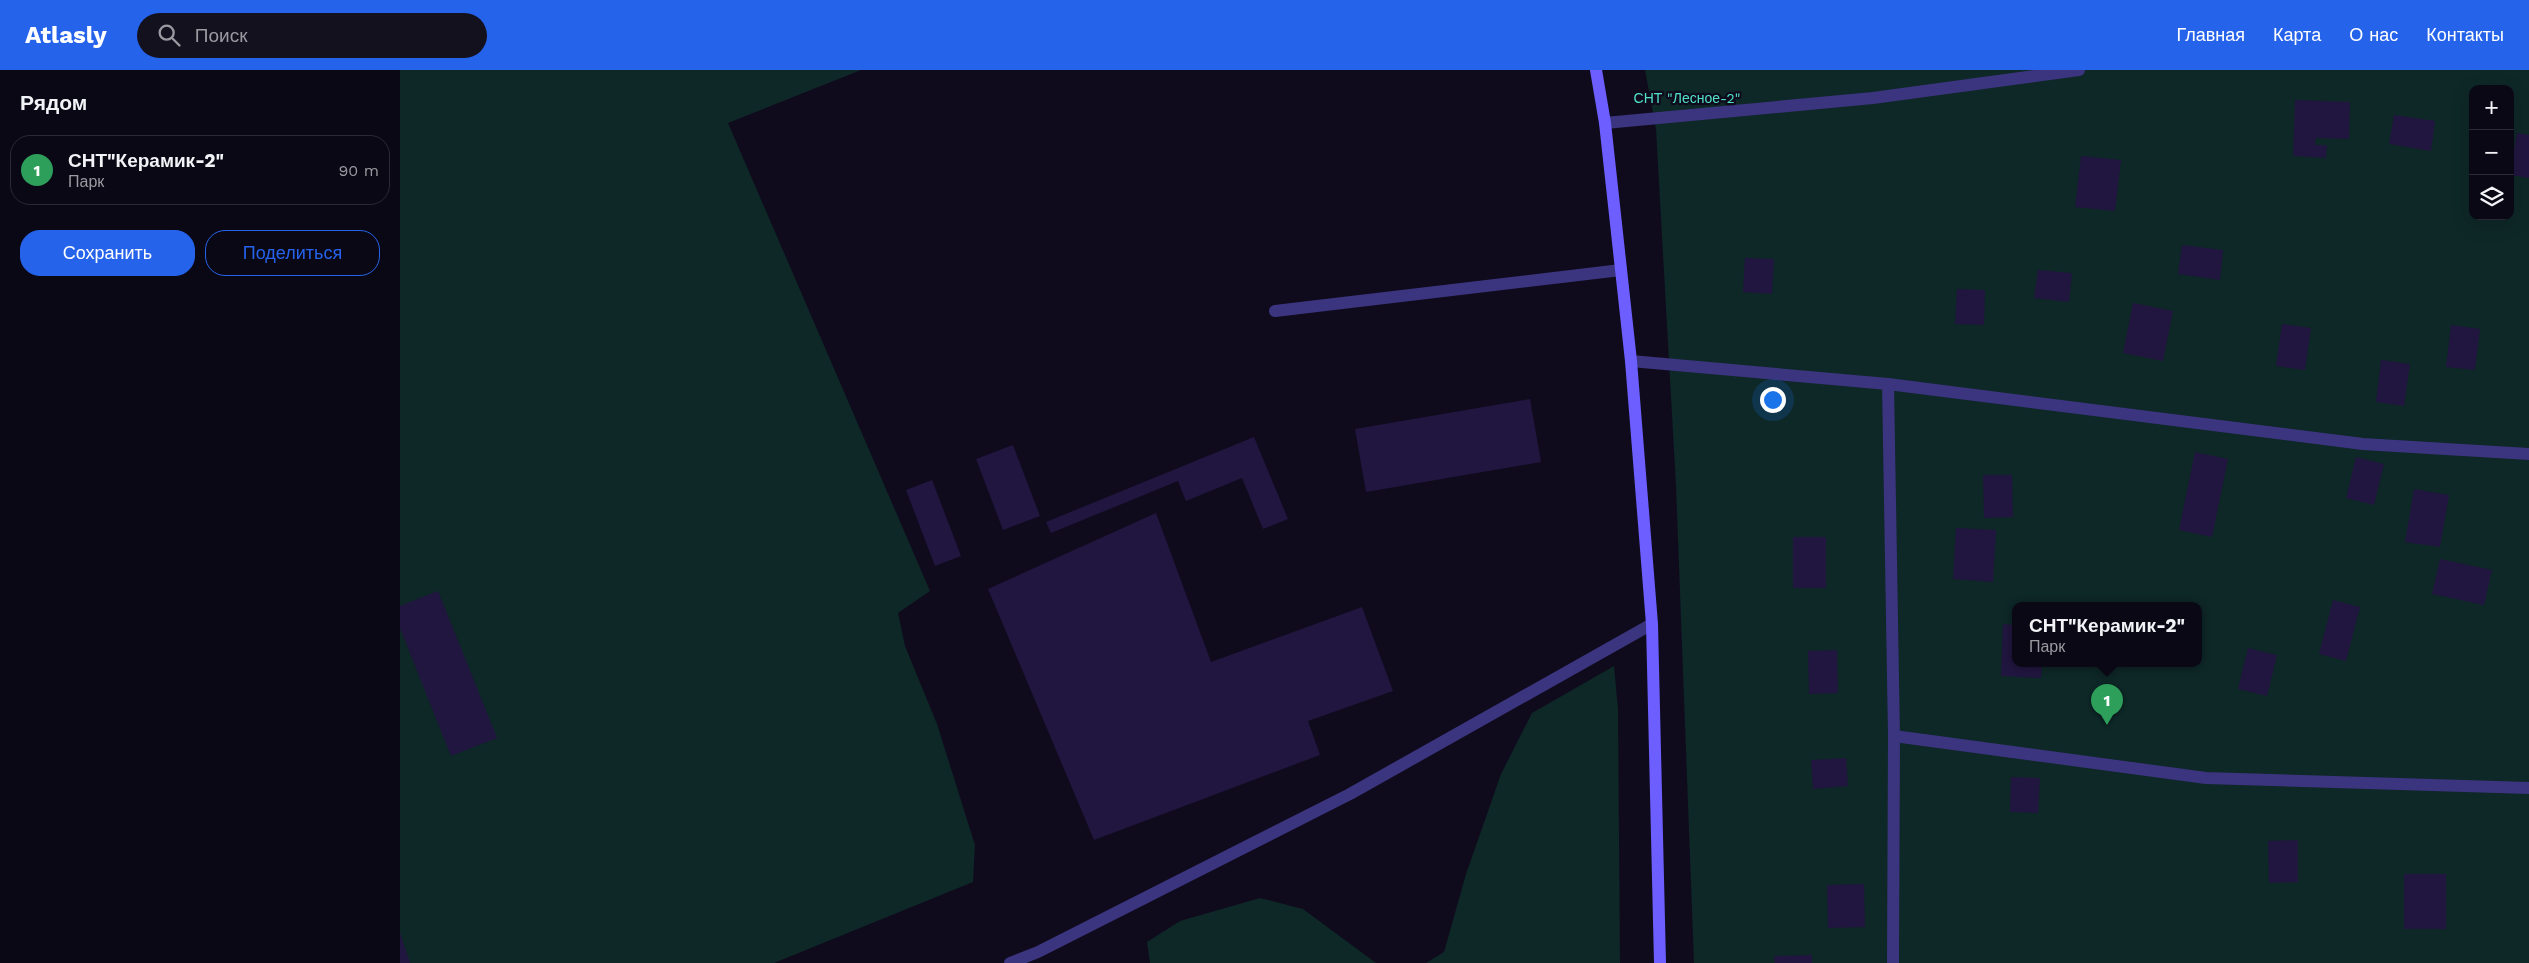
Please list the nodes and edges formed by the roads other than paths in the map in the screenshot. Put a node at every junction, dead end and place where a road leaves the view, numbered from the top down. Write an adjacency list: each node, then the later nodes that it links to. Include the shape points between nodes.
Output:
1 (1596, 70): 3 (street)
2 (2079, 70): 3 (lane, via 1873,98)
3 (1605, 123): 4 (street)
4 (1621, 270): 5 (lane); 6 (street)
5 (1275, 311)
6 (1631, 361): 7 (lane); 9 (street)
7 (1888, 384): 8 (lane, via 2364,444); 10 (lane)
8 (2529, 454)
9 (1652, 624): 12 (lane, via 1350,794 1038,952); 13 (street)
10 (1894, 736): 11 (lane, via 2206,778); 14 (lane)
11 (2529, 788)
12 (1010, 963)
13 (1660, 963)
14 (1893, 963)

